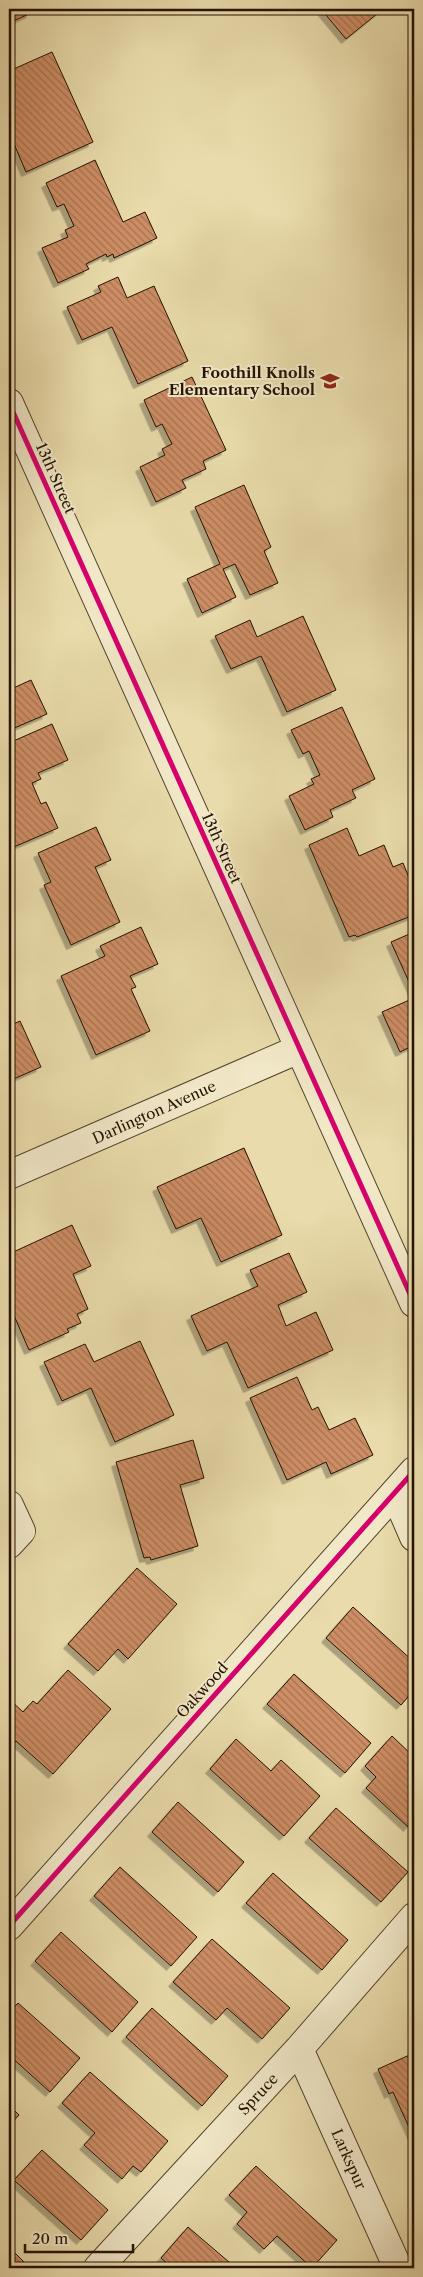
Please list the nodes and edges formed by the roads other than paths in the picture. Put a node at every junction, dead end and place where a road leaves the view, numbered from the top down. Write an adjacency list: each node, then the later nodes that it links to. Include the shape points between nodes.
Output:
1 (9, 403): 2 (street, 13th Street)
2 (299, 1048): 3 (street, Darlington Avenue); 4 (street, 13th Street)
3 (9, 1175)
4 (414, 1303)
5 (414, 1471): 6 (street, Oakwood)
6 (395, 1493): 8 (street); 11 (street, Oakwood)
7 (9, 1505): 9 (street, via 21,1531)
8 (414, 1537)
9 (9, 1544)
10 (414, 1917): 12 (street, Spruce)
11 (9, 1926)
12 (300, 2049): 13 (street, Spruce); 14 (street, Larkspur)
13 (98, 2268)
14 (398, 2268)

